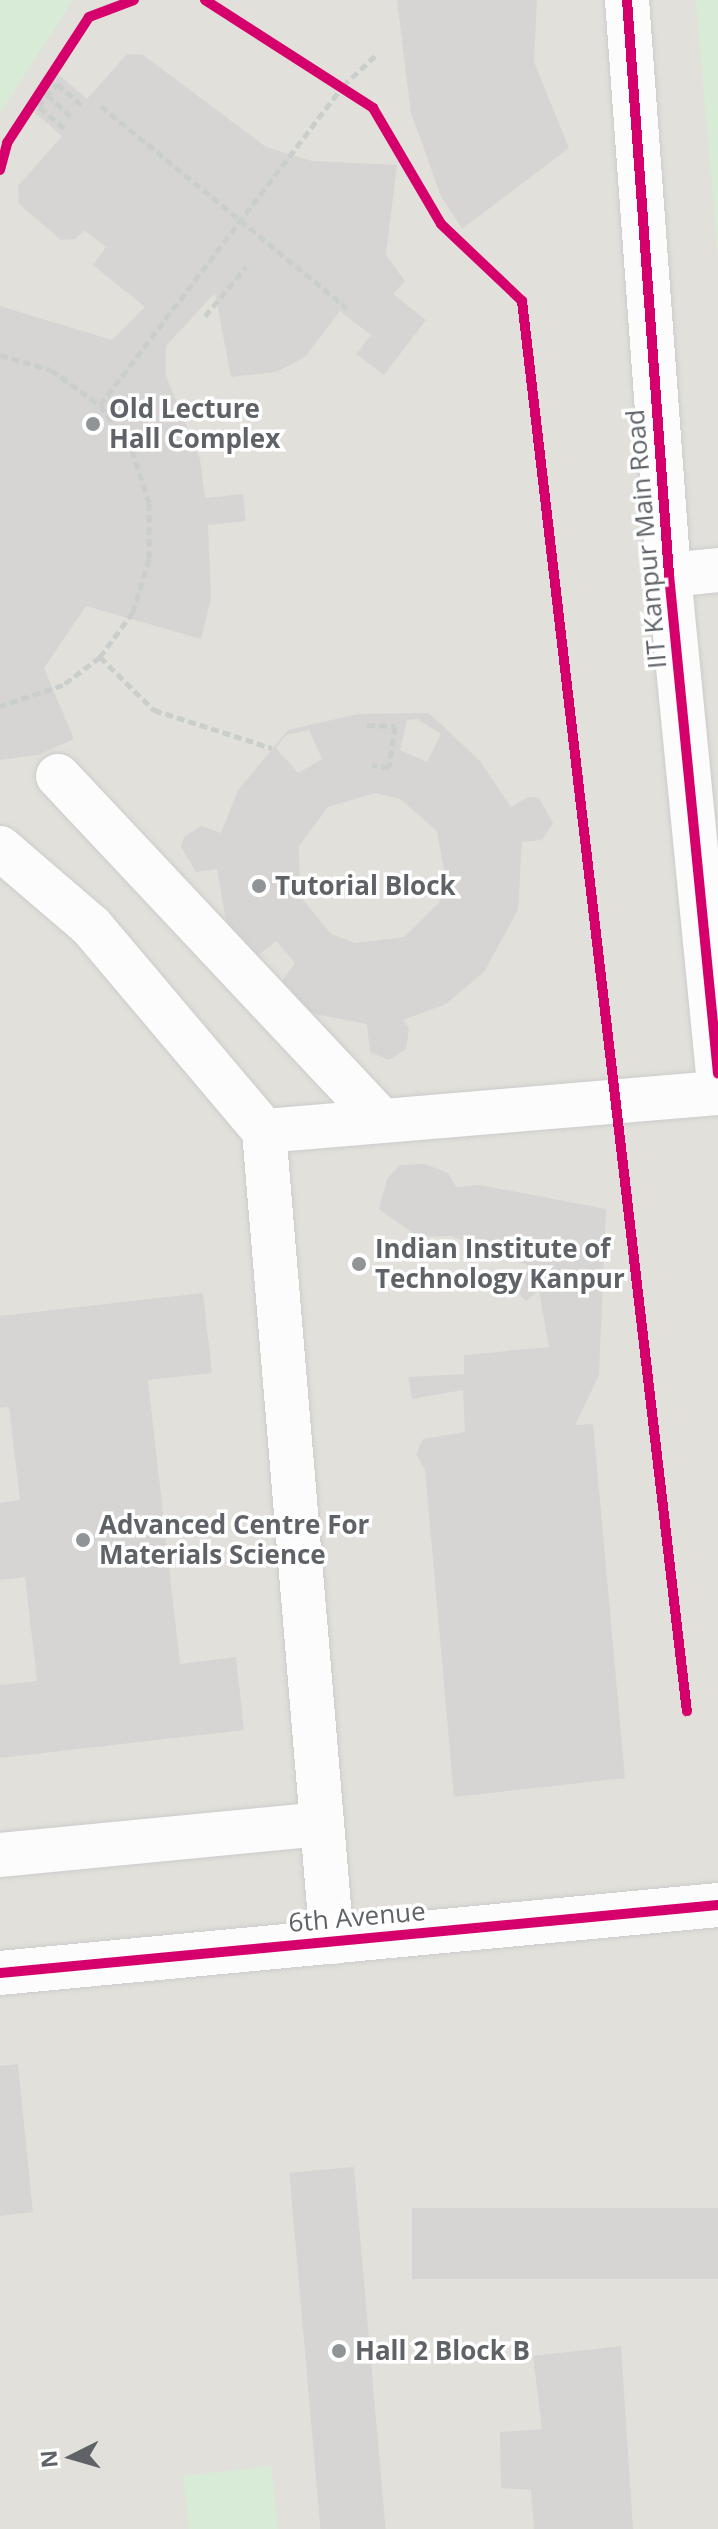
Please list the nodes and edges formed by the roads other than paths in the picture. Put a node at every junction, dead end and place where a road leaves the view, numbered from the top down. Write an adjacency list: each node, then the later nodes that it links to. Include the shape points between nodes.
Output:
1 (627, 0): 3 (street, IIT Kanpur Main Road)
2 (718, 570): 3 (street)
3 (669, 575): 6 (street, IIT Kanpur Main Road)
4 (58, 776): 8 (street)
5 (0, 848): 9 (street, via 91,926)
6 (718, 1074)
7 (718, 1093): 8 (street)
8 (382, 1121): 9 (street)
9 (264, 1131): 10 (street)
10 (322, 1824): 11 (street); 13 (street)
11 (0, 1855)
12 (718, 1905): 13 (street, 6th Avenue)
13 (332, 1942): 14 (street, 6th Avenue)
14 (0, 1973)

